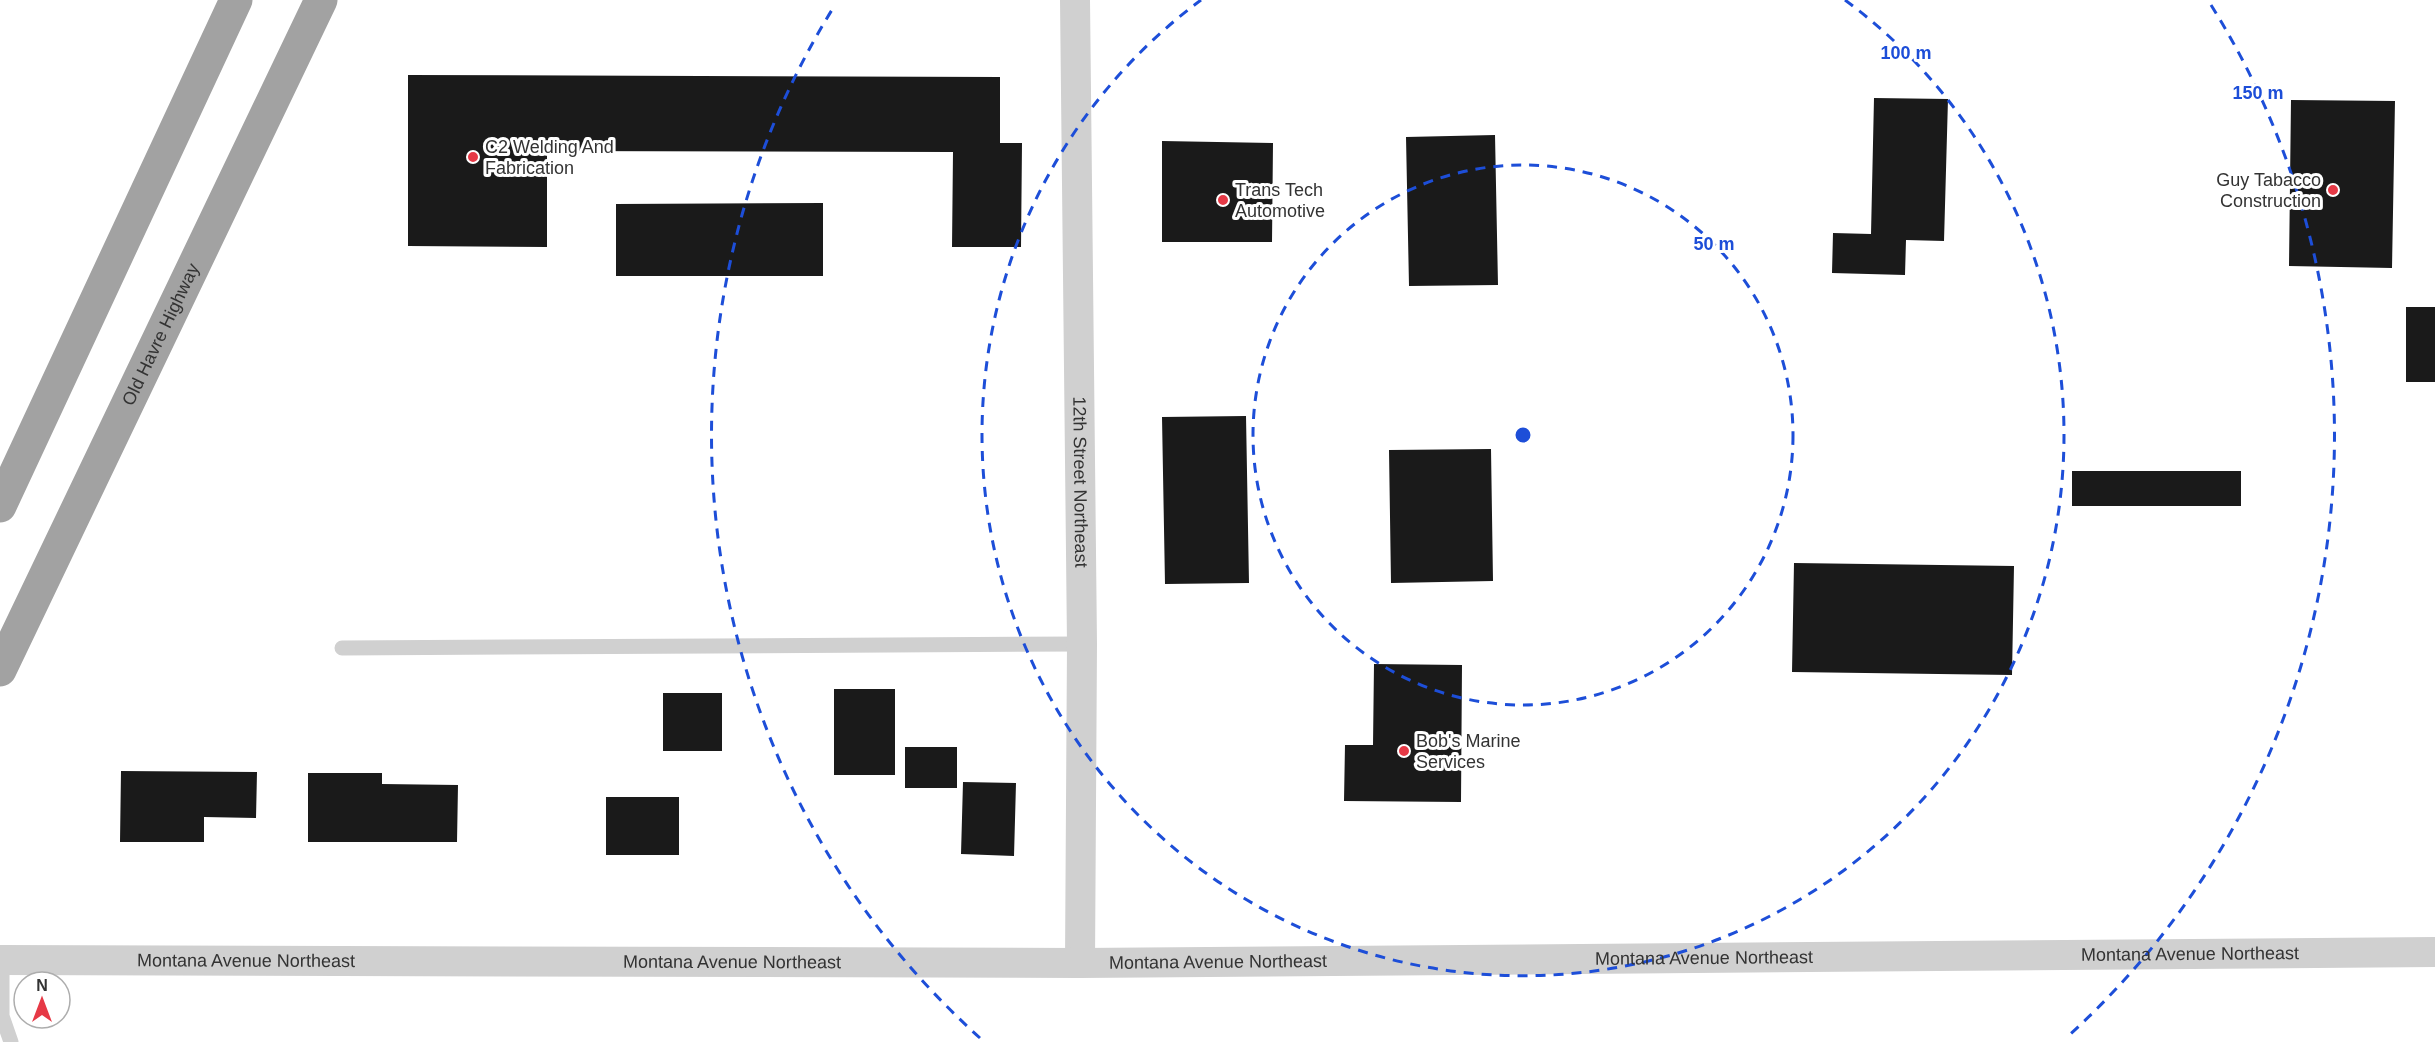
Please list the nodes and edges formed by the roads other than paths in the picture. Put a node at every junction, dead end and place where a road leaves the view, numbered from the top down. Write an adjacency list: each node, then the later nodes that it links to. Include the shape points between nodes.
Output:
1 (236, 0): 4 (highway)
2 (321, 0): 7 (highway, Old Havre Highway)
3 (1075, 0): 5 (street, 12th Street Northeast)
4 (0, 506)
5 (1082, 645): 6 (lane); 10 (street, 12th Street Northeast)
6 (342, 648)
7 (0, 670)
8 (2435, 952): 10 (street, Montana Avenue Northeast)
9 (1, 960): 10 (street, Montana Avenue Northeast); 11 (lane, via 2,1017)
10 (1080, 963)
11 (11, 1042)

